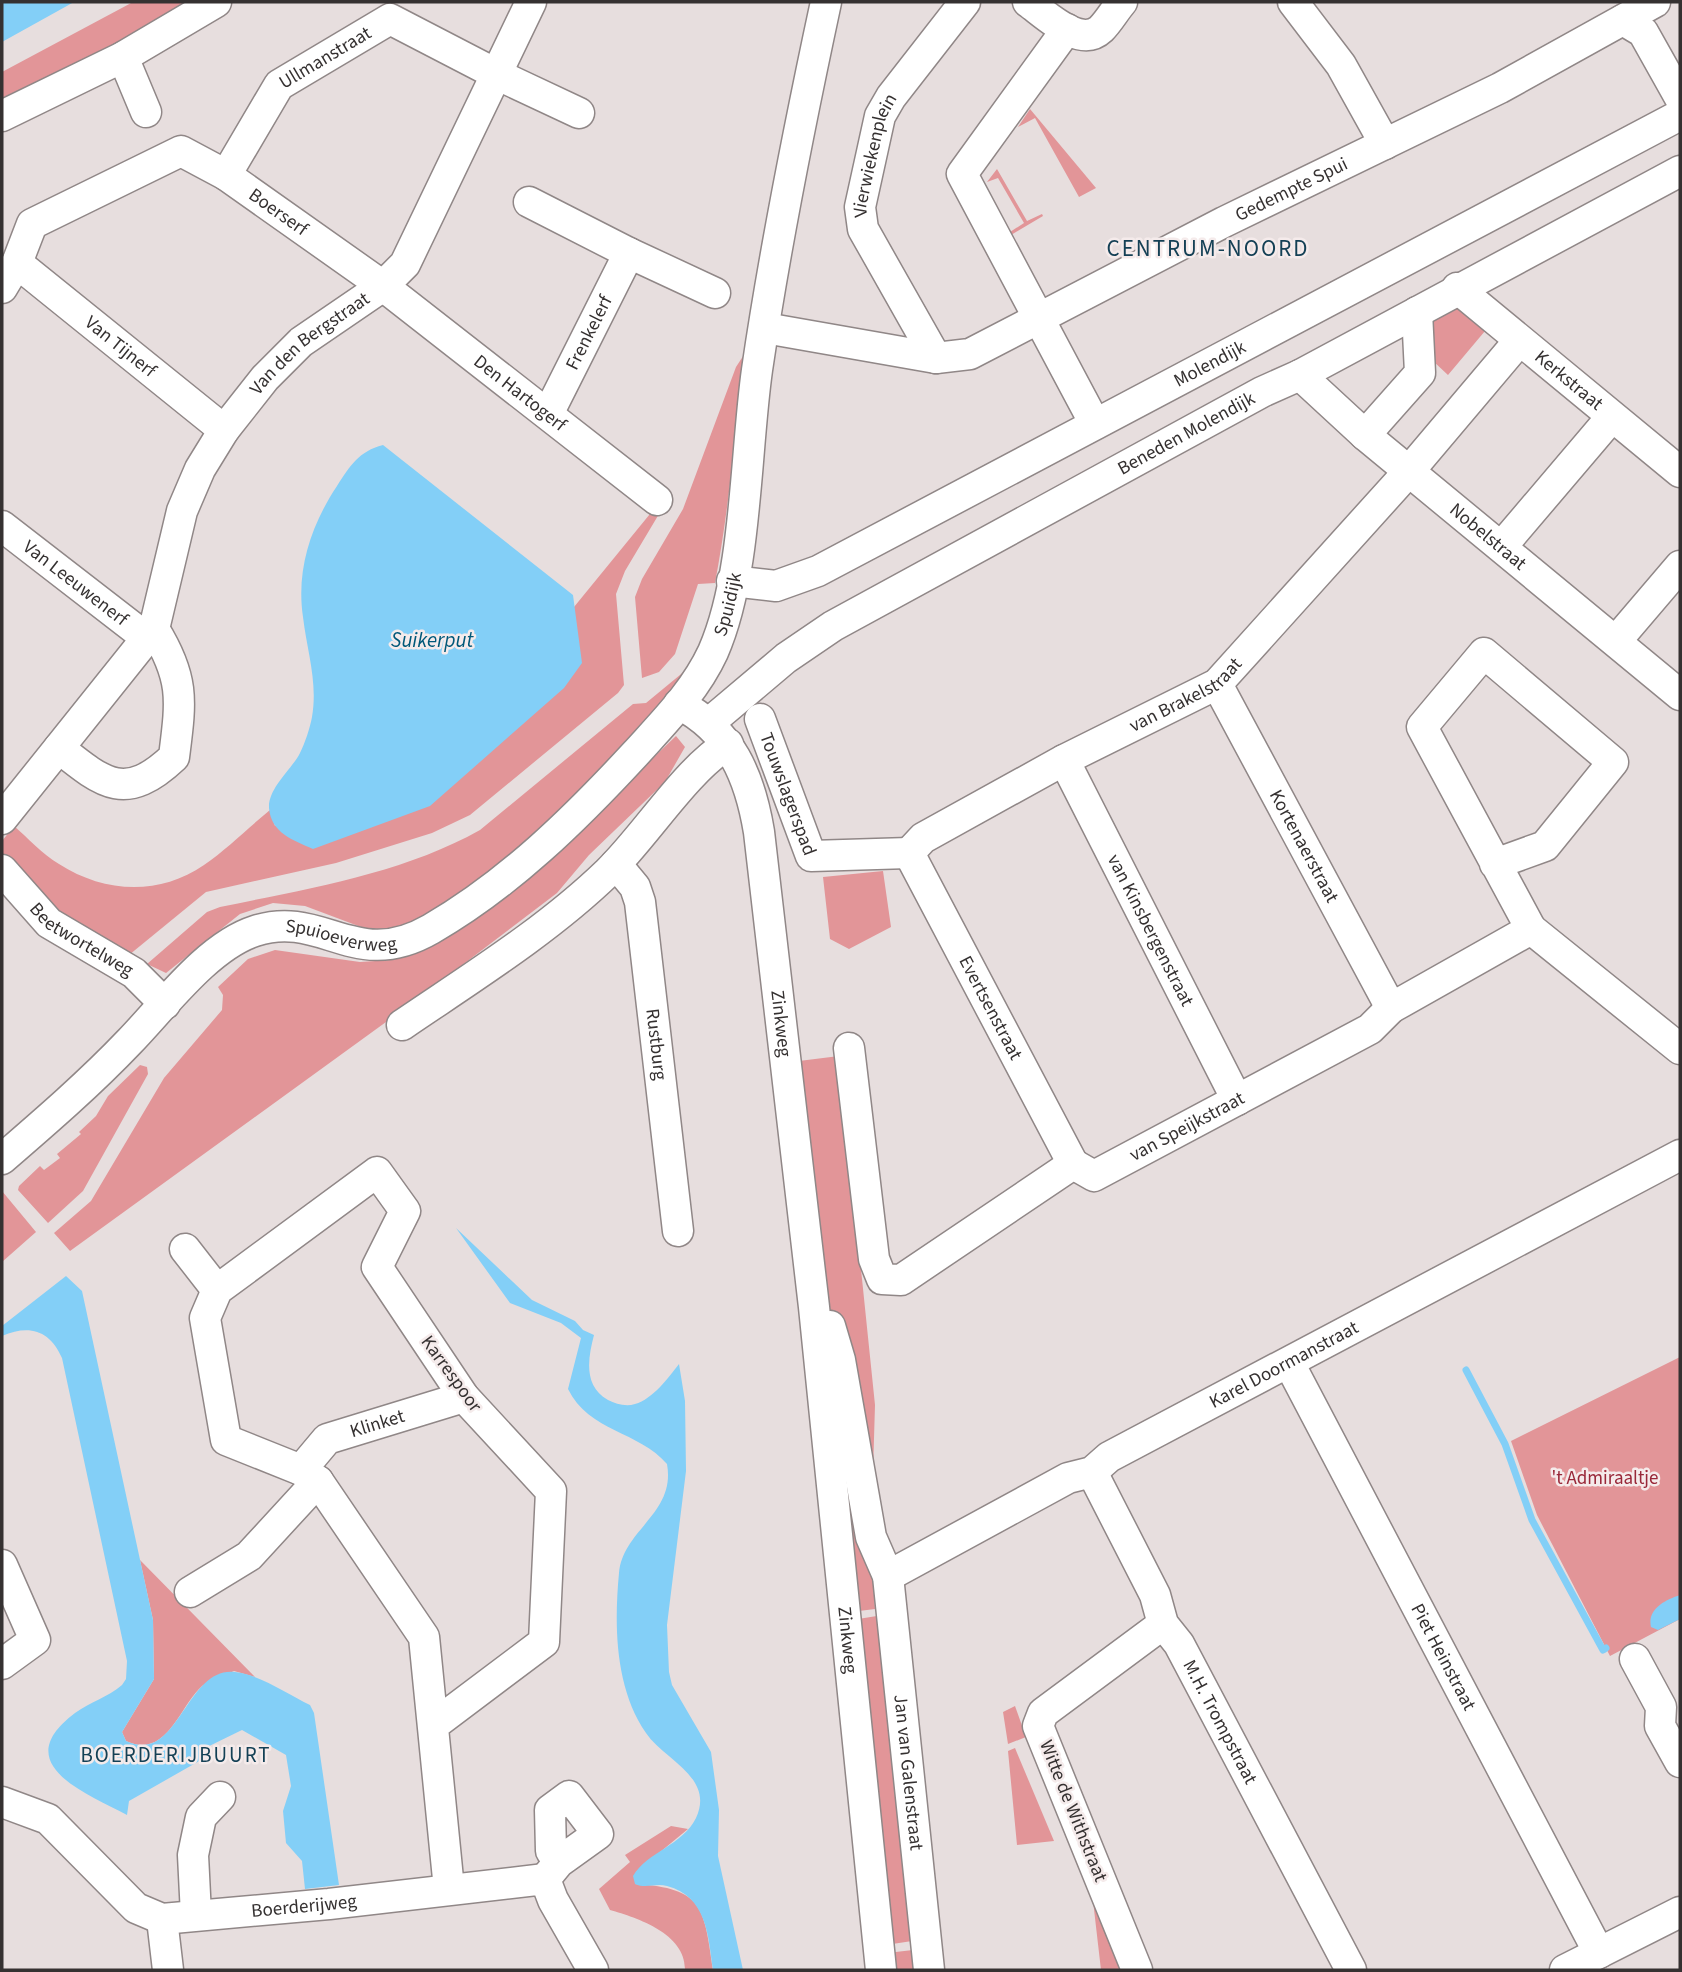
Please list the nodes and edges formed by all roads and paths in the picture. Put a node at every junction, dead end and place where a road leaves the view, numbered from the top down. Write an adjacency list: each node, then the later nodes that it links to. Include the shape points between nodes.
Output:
1 (216, 2): 10 (street)
2 (531, 2): 11 (street, Van den Bergstraat)
3 (826, 2): 28 (street, Spuidijk)
4 (965, 2): 30 (street, Vierwiekenplein, via 883,110 860,207 863,229)
5 (1028, 2): 9 (street)
6 (1122, 2): 9 (street, via 1097,32 1079,34)
7 (1293, 2): 16 (street, via 1321,37)
8 (1642, 7): 14 (street, via 1643,32); 16 (street, Gedempte Spui, via 1525,75)
9 (1068, 29): 27 (street, via 962,174)
10 (123, 57): 12 (street); 15 (street)
11 (498, 75): 13 (street); 18 (street, Ullmanstraat, via 390,19 279,85); 22 (street, Van den Bergstraat, via 405,264)
12 (146, 112)
13 (579, 113)
14 (1679, 115): 33 (street, Molendijk, via 1460,224 1434,254 1276,329)
15 (2, 116)
16 (1385, 144): 27 (street, Gedempte Spui)
17 (1680, 171): 24 (street, Beneden Molendijk)
18 (226, 175): 21 (street, Boerserf, via 181,151 32,224); 22 (street, Boerserf)
19 (529, 202): 20 (street)
20 (629, 253): 25 (street); 32 (street, Frenkelerf)
21 (17, 263): 23 (street); 35 (street, Van Tijnerf)
22 (383, 286): 32 (street, Den Hartogerf); 35 (street, Van den Bergstraat, via 301,342)
23 (2, 288)
24 (1457, 288): 26 (street, Beneden Molendijk); 29 (street, Kerkstraat)
25 (715, 293)
26 (1417, 312): 31 (street, Beneden Molendijk); 36 (street, via 1420,373)
27 (1039, 317): 30 (street, Gedempte Spui, via 970,354); 33 (street)
28 (765, 328): 30 (street, Gedempte Spui); 43 (street, Spuidijk)
29 (1519, 341): 37 (street, van Brakelstraat); 38 (street, Kerkstraat)
30 (936, 358)
31 (1300, 375): 36 (street, Nobelstraat); 50 (street, Beneden Molendijk, via 833,626 786,658)
32 (548, 414): 39 (street, Den Hartogerf)
33 (1095, 424): 43 (street, Molendijk, via 818,571 776,586)
34 (1604, 426): 41 (street)
35 (223, 430): 44 (street, Van den Bergstraat, via 182,511)
36 (1365, 435): 37 (street, Nobelstraat)
37 (1410, 470): 41 (street, Nobelstraat); 46 (street, van Brakelstraat)
38 (1680, 472)
39 (657, 500)
40 (2, 526): 44 (street, Van Leeuwenerf)
41 (1502, 547): 45 (street, Nobelstraat)
42 (1680, 566): 45 (street)
43 (744, 583): 48 (street, Spuidijk, via 725,616 712,654)
44 (151, 634): 51 (street, Van den Bergstraat); 51 (street, via 173,659 181,705 174,757 151,778 125,784 97,778)
45 (1616, 641): 47 (street, Nobelstraat)
46 (1217, 684): 52 (street, van Brakelstraat); 60 (street, Kortenaerstraat)
47 (1680, 695)
48 (679, 704): 50 (street); 59 (street, Spuioeverweg, via 563,828 491,888 428,931 402,942 363,946 298,926 259,930 227,945)
49 (760, 719): 54 (street, Touwslagerspad, via 811,856)
50 (719, 734): 55 (street, via 706,762); 71 (street, Zinkweg, via 750,791 762,852)
51 (59, 748): 53 (street, Van den Bergstraat)
52 (1064, 760): 54 (street, van Brakelstraat, via 923,838); 64 (street, van Kinsbergenstraat)
53 (2, 818)
54 (909, 853): 67 (street, Evertsenstraat)
55 (616, 864): 61 (street, via 554,917); 68 (street, Rustburg, via 635,887 640,902)
56 (1495, 864): 56 (street, via 1545,846 1613,762 1484,653 1422,727); 58 (street)
57 (2, 870): 59 (street, Beetwortelweg, via 49,923 134,973)
58 (1531, 929): 60 (street, van Speijkstraat); 63 (street)
59 (164, 1004): 66 (street, Spuioeverweg)
60 (1391, 1008): 64 (street, van Speijkstraat, via 1370,1029)
61 (402, 1025)
62 (849, 1048): 67 (street, via 874,1259 882,1279 901,1280)
63 (1680, 1049)
64 (1237, 1100): 67 (street, van Speijkstraat, via 1094,1176)
65 (1680, 1154): 72 (street, Karel Doormanstraat)
66 (2, 1159)
67 (1073, 1164)
68 (678, 1231)
69 (185, 1249): 70 (street)
70 (217, 1290): 73 (street, Karrespoor, via 377,1172 405,1210 377,1267); 75 (street, via 205,1318 226,1440)
71 (814, 1307): 77 (street, Zinkweg, via 829,1324 840,1360 872,1537); 93 (street, Zinkweg)
72 (1289, 1363): 74 (street, Karel Doormanstraat, via 1109,1457); 90 (street, Piet Heinstraat)
73 (464, 1397): 75 (street, Klinket, via 327,1439); 82 (street, Karrespoor, via 551,1491 544,1642)
74 (1092, 1472): 77 (street, Karel Doormanstraat, via 1068,1478); 79 (street, M.H. Trompstraat, via 1155,1595)
75 (309, 1476): 78 (street, via 249,1556); 82 (street, via 424,1637)
76 (2, 1565): 81 (street, via 35,1640)
77 (888, 1576): 94 (street, Jan van Galenstraat)
78 (190, 1592)
79 (1163, 1623): 95 (street, Witte de Withstraat, via 1043,1713 1038,1726); 96 (street, M.H. Trompstraat, via 1179,1644)
80 (1635, 1659): 83 (street, via 1661,1707 1660,1726)
81 (2, 1664)
82 (435, 1724): 86 (street)
83 (1680, 1762)
84 (220, 1797): 88 (street, via 201,1817 193,1855)
85 (2, 1802): 89 (street, via 47,1819 136,1908)
86 (449, 1889): 88 (street, Boerderijweg); 92 (street, Boerderijweg, via 552,1870 553,1900)
87 (1680, 1912): 90 (street)
88 (196, 1915): 89 (street, Boerderijweg)
89 (162, 1919): 91 (street)
90 (1599, 1953): 97 (street)
91 (168, 1970)
92 (593, 1970)
93 (881, 1970)
94 (929, 1970)
95 (1137, 1970)
96 (1351, 1970)
97 (1565, 1970)

